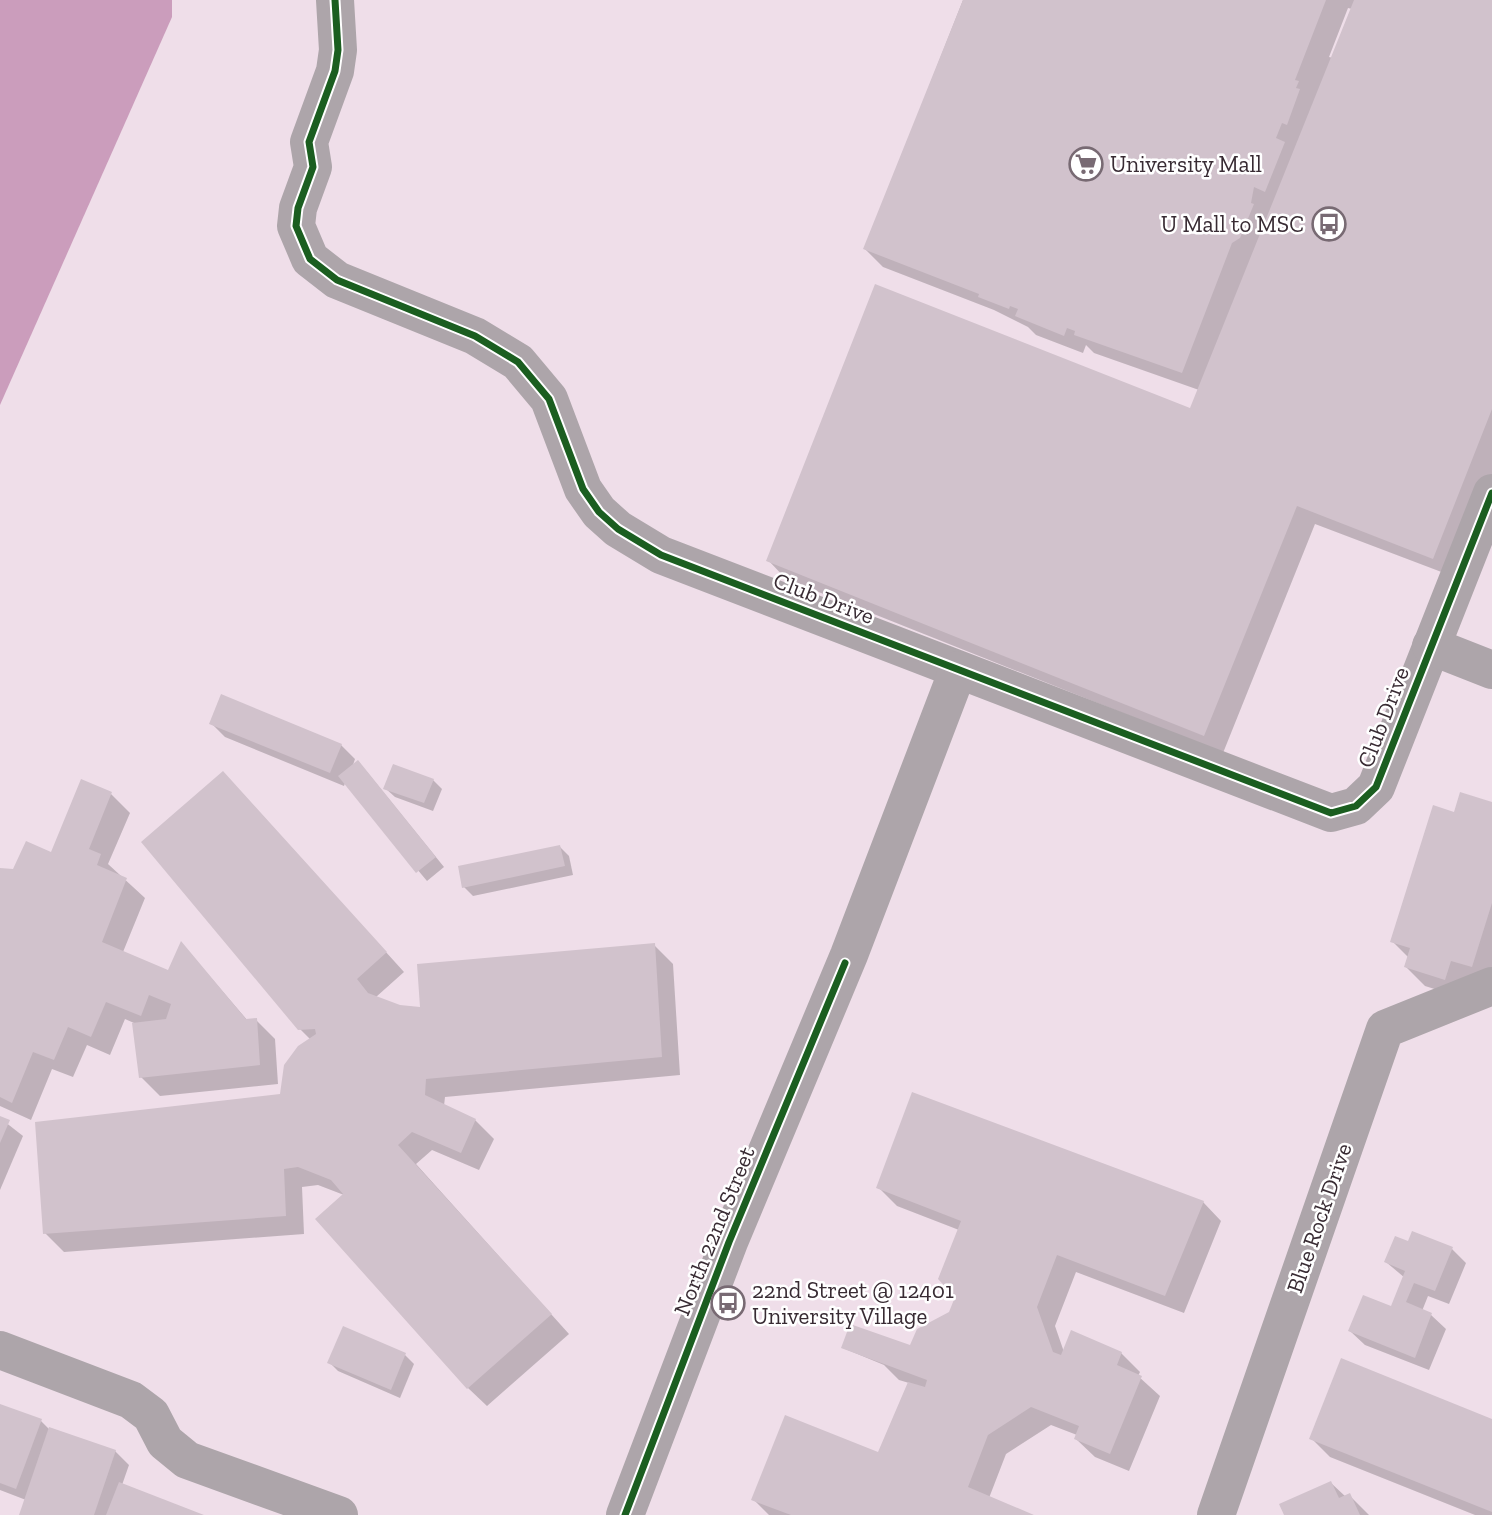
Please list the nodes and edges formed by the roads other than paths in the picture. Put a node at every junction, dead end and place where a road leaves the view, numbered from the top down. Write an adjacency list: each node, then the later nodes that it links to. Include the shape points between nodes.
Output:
1 (335, 0): 3 (street, Club Drive, via 338,50 309,142)
2 (361, 0): 3 (street, Club Drive, via 363,46 357,83 332,151)
3 (313, 167): 6 (street, Club Drive, via 296,226 310,259 337,280 475,336 518,362 549,399 583,489 618,529 661,555)
4 (1492, 493): 5 (street, Club Drive)
5 (1432, 646): 6 (street, Club Drive, via 1376,787 1356,806 1331,813); 7 (street)
6 (958, 670): 11 (street, North 22nd Street)
7 (1492, 670)
8 (1492, 986): 12 (street, Blue Rock Drive, via 1385,1029)
9 (0, 1350): 10 (street, via 131,1400 152,1415 165,1442 187,1460)
10 (339, 1515)
11 (625, 1515)
12 (1216, 1515)

